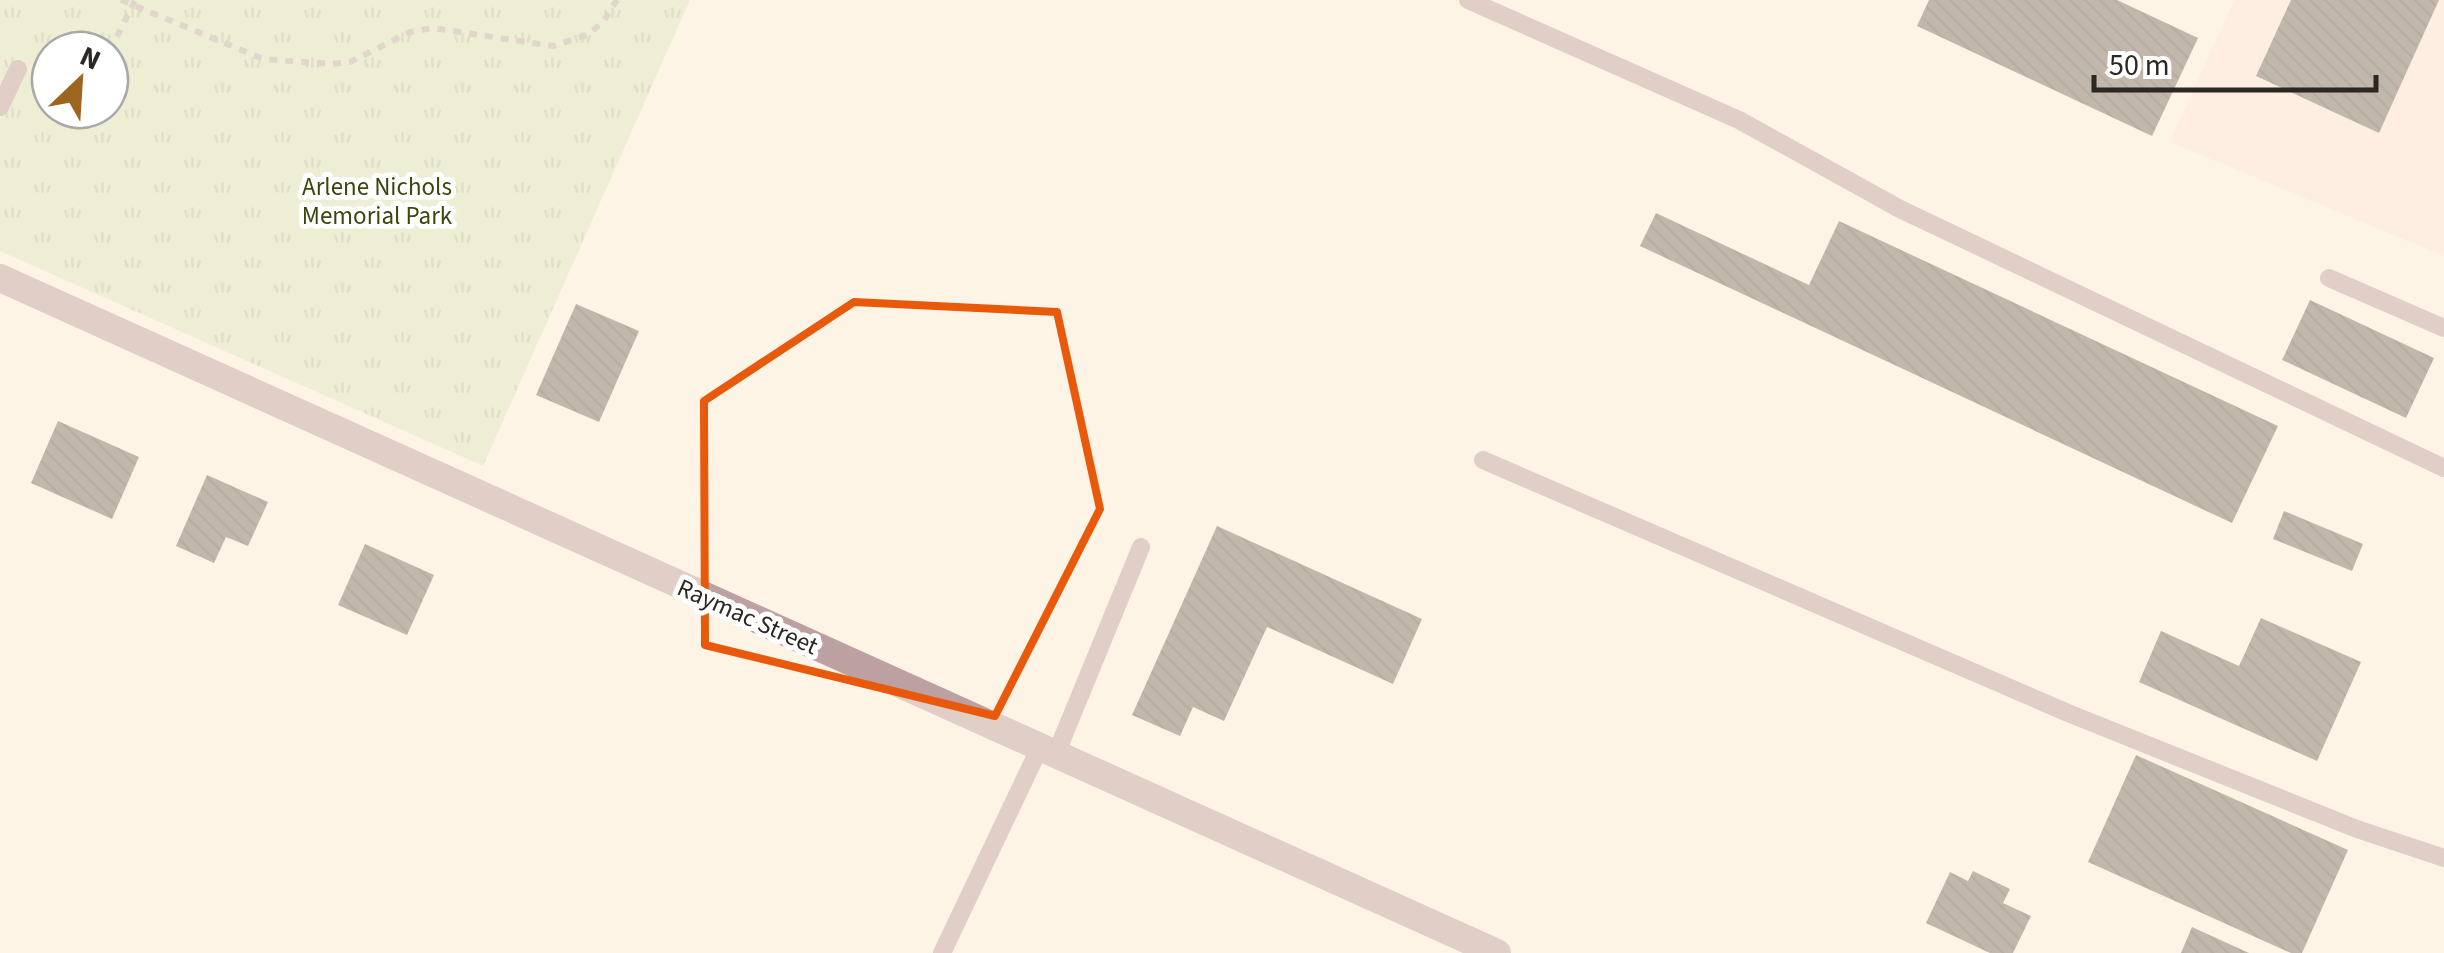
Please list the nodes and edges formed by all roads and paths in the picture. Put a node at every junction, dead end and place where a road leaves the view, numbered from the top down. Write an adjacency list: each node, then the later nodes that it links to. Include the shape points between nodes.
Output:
1 (121, 0): 4 (path)
2 (618, 0): 4 (path, via 587,35 553,46 433,28 331,64 263,59)
3 (1468, 0): 12 (lane, via 1740,120 1900,209)
4 (134, 3): 5 (path)
5 (120, 30)
6 (18, 68): 7 (lane)
7 (0, 107)
8 (0, 278): 14 (street, Raymac Street)
9 (2328, 278): 10 (lane)
10 (2444, 328)
11 (1483, 460): 15 (lane, via 2068,713)
12 (2444, 468)
13 (1142, 547): 14 (lane)
14 (1048, 751): 16 (lane); 17 (street, Raymac Street)
15 (2444, 858)
16 (942, 953)
17 (1496, 953)

